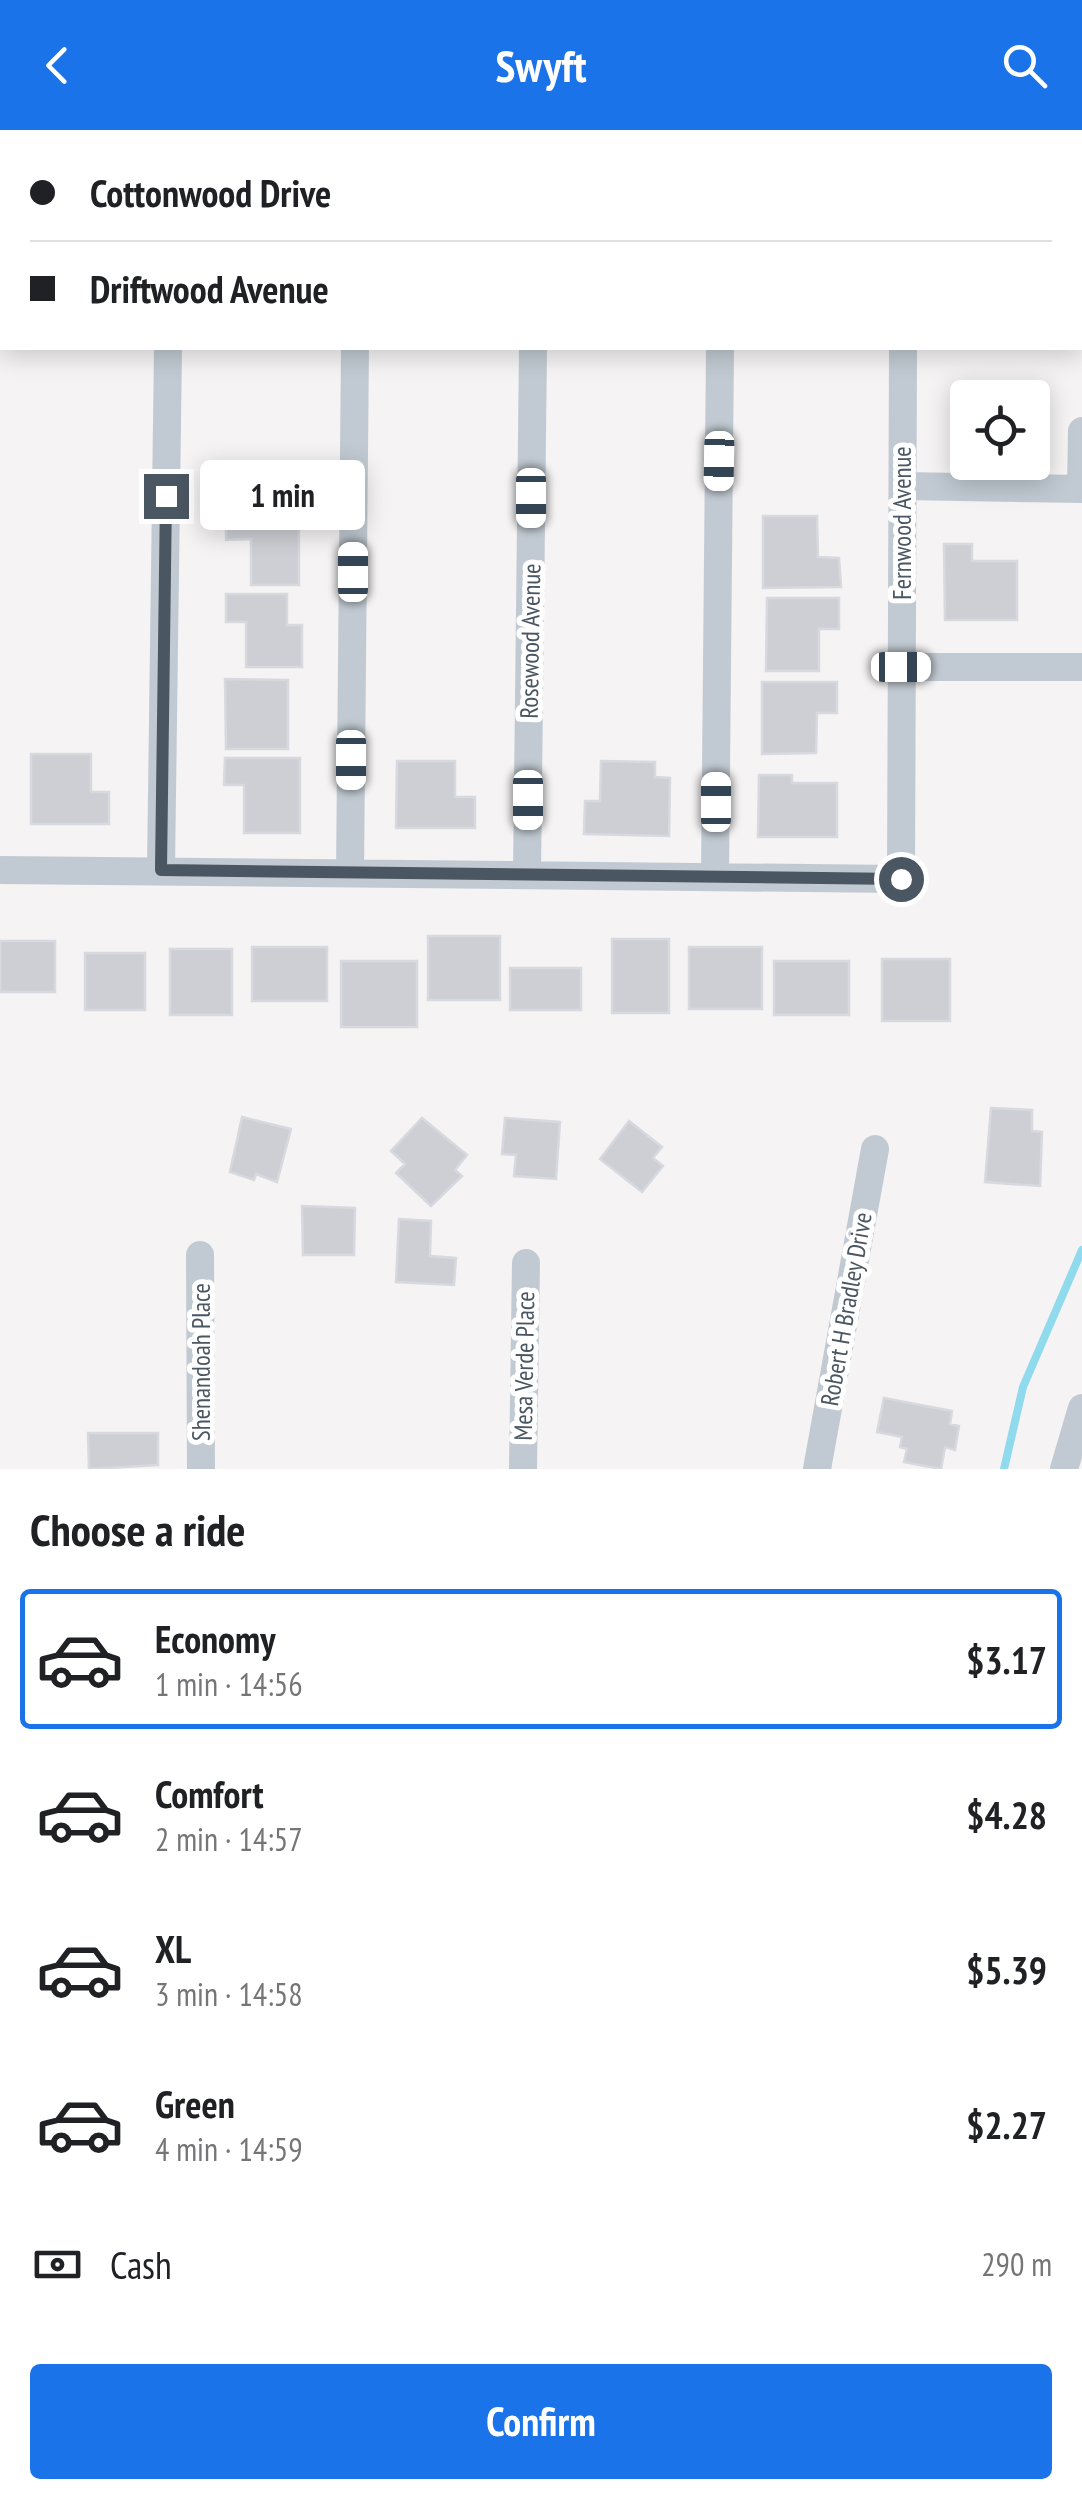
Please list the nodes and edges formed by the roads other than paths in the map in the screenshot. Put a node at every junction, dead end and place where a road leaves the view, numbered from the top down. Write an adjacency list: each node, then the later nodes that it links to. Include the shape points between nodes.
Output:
1 (168, 350): 12 (street)
2 (355, 350): 13 (street)
3 (533, 350): 14 (street, Rosewood Avenue)
4 (720, 350): 15 (street)
5 (904, 350): 7 (street, Fernwood Avenue)
6 (1082, 431): 8 (street)
7 (903, 486): 8 (street); 9 (street, Fernwood Avenue)
8 (1082, 489)
9 (901, 667): 10 (street); 15 (street, Fernwood Avenue, via 901,879)
10 (1082, 668)
11 (0, 870): 12 (street)
12 (161, 870): 13 (street)
13 (350, 872): 14 (street)
14 (527, 875): 15 (street)
15 (714, 877)
16 (875, 1148): 22 (street, Robert H Bradley Drive)
17 (200, 1255): 20 (street, Shenandoah Place)
18 (526, 1262): 21 (street, Mesa Verde Place)
19 (1082, 1408): 23 (street)
20 (201, 1469)
21 (523, 1469)
22 (817, 1469)
23 (1064, 1469)

